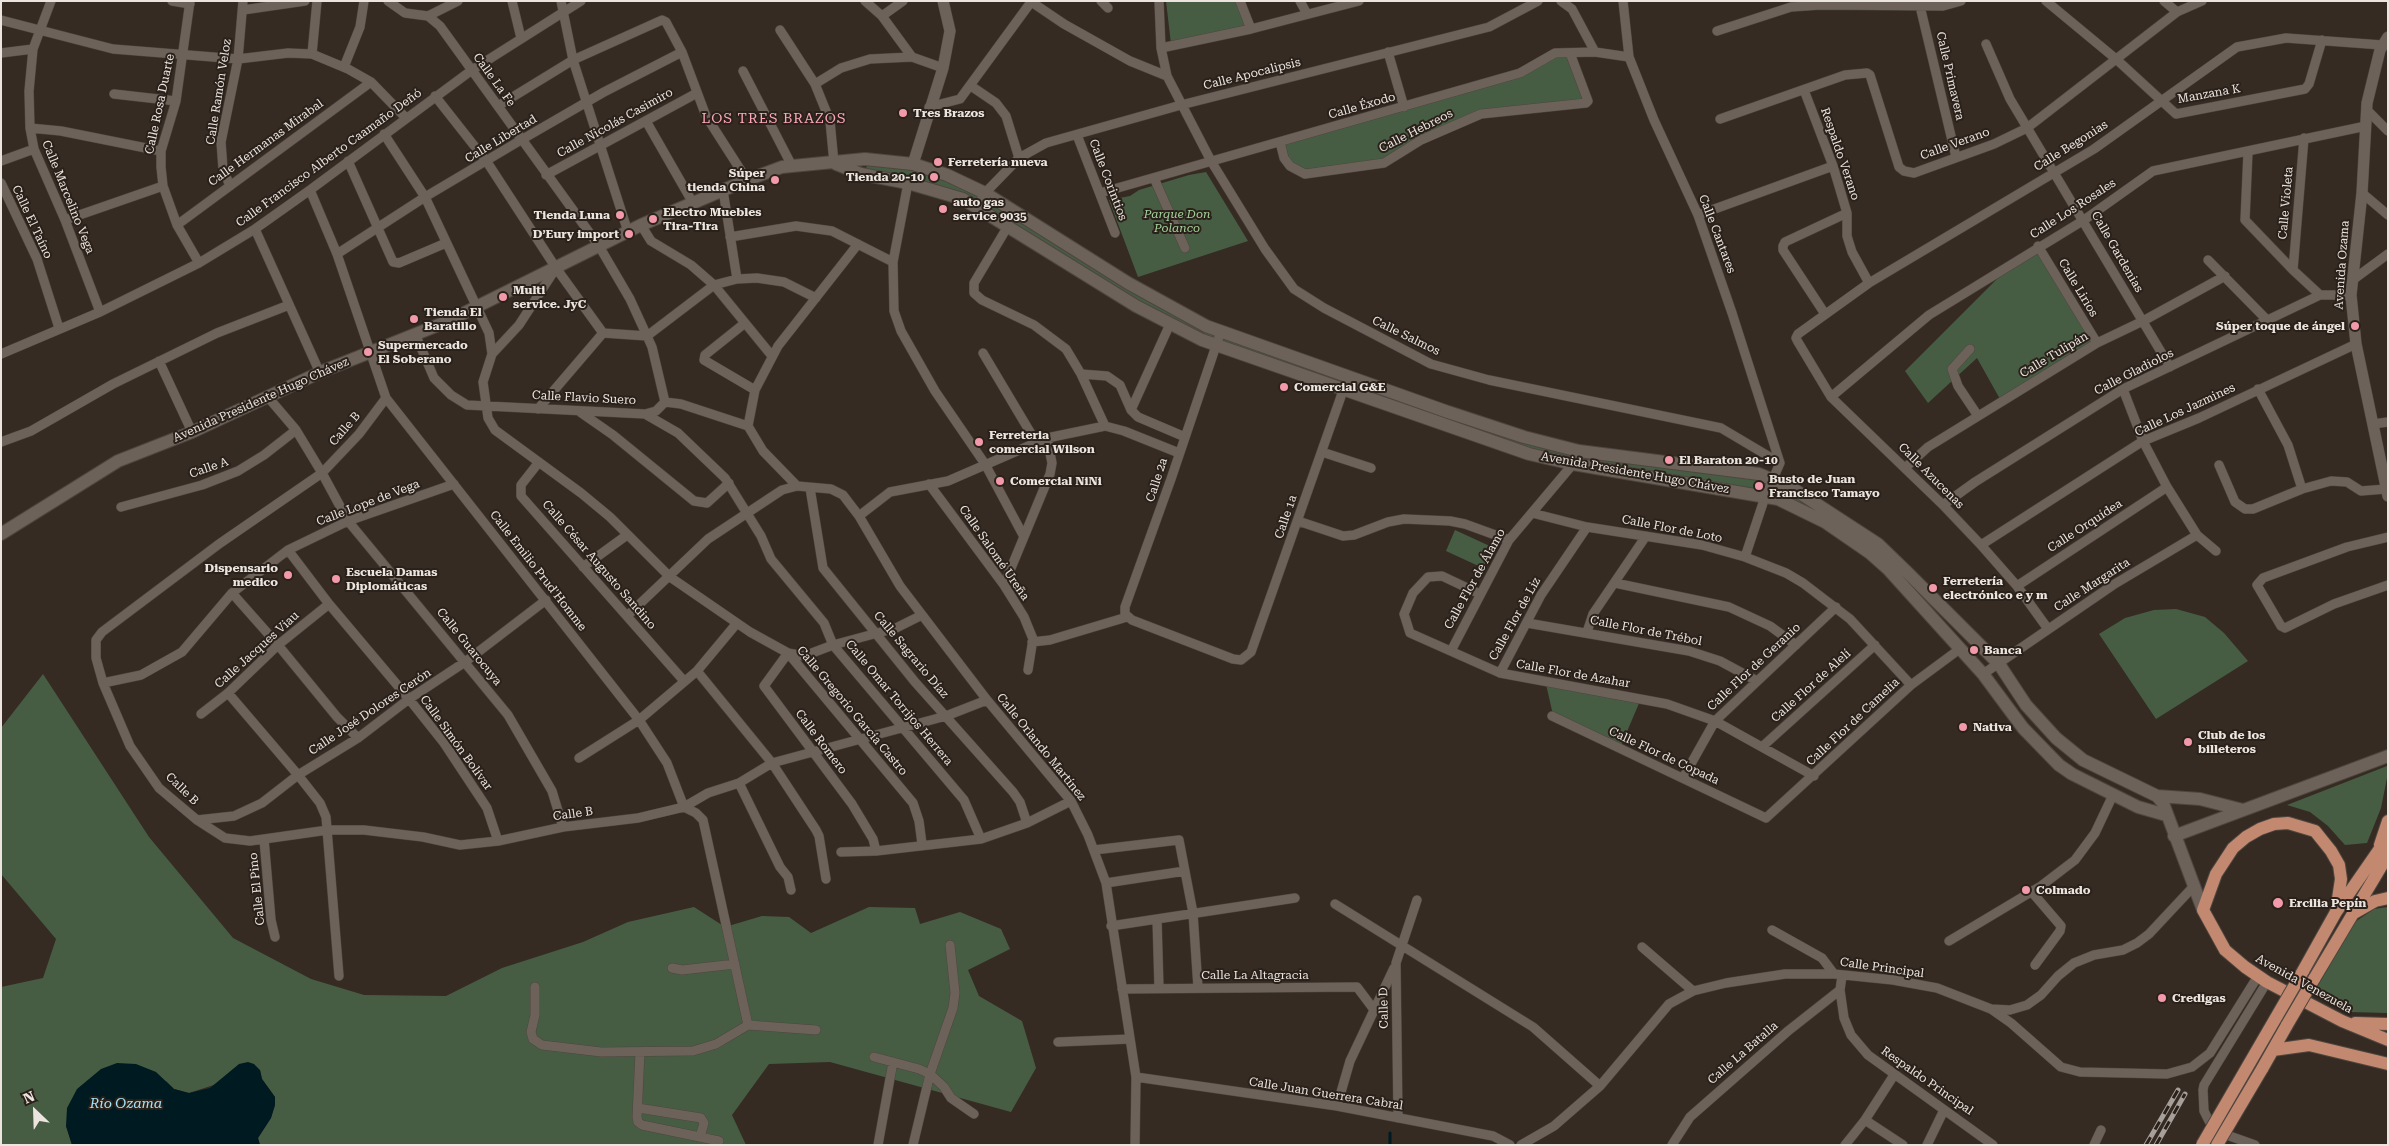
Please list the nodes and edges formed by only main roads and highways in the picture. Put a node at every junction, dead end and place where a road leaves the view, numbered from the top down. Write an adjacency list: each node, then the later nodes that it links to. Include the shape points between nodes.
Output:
1 (865, 159): 2 (main road, Avenida Presidente Hugo Chávez); 3 (main road, via 858,165); 6 (main road, Avenida Presidente Hugo Chávez, via 913,164 947,175 985,193 1128,283 1206,326 1448,412 1579,451 1735,470 1774,479 1878,544 1999,664 2026,705 2056,738 2083,760)
2 (834, 163): 3 (main road, Avenida Presidente Hugo Chávez); 4 (main road, Avenida Presidente Hugo Chávez, via 782,167 641,225 416,336 369,352 118,462)
3 (861, 174): 8 (main road, Avenida Presidente Hugo Chávez, via 908,183 962,199 1136,306 1216,345 1529,454 1778,499 1824,522 1888,569 1961,648 2042,750 2072,774 2138,807)
4 (1, 534)
5 (2388, 756): 7 (main road)
6 (2157, 796): 7 (main road, via 2200,799); 8 (main road)
7 (2243, 810): 10 (main road)
8 (2166, 815): 10 (main road)
9 (2388, 821): 12 (main road)
10 (2174, 836): 14 (main road)
11 (2388, 836): 12 (main road)
12 (2384, 851): 15 (main road); 16 (main road)
13 (2388, 898): 16 (main road, via 2374,901)
14 (2203, 910): 15 (main road, via 2216,874 2233,848 2260,829 2288,823 2314,831 2339,865 2341,879); 19 (main road, Avenida Venezuela, via 2225,950 2262,979)
15 (2336, 912): 17 (main road)
16 (2352, 914): 18 (main road)
17 (2323, 935): 18 (main road); 24 (main road, bridge)
18 (2334, 944): 22 (main road, bridge)
19 (2342, 1021): 20 (main road); 21 (main road, Avenida Venezuela)
20 (2388, 1024)
21 (2388, 1040)
22 (2273, 1050): 23 (main road, via 2309,1045); 25 (main road, bridge)
23 (2388, 1064)
24 (2202, 1145)
25 (2217, 1145)

